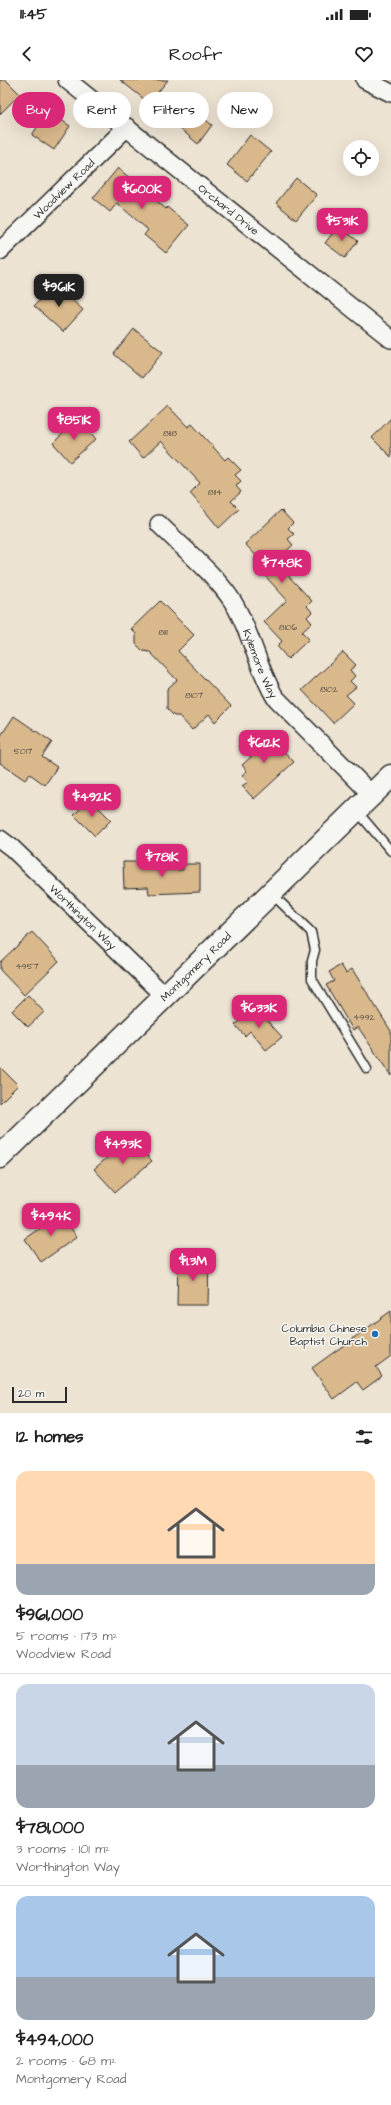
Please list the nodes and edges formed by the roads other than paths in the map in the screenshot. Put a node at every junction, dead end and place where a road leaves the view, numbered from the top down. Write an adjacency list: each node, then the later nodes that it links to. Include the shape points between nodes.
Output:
1 (67, 80): 3 (street, Orchard Drive)
2 (365, 80): 4 (street)
3 (82, 92)
4 (391, 93)
5 (126, 128): 7 (street, Woodview Road)
6 (128, 128): 8 (street, Orchard Drive)
7 (0, 252)
8 (391, 339)
9 (159, 524): 11 (street, Kylemore Way, via 220,585 232,602 242,619 264,677 275,697)
10 (391, 776): 11 (main road, Montgomery Road)
11 (372, 794): 12 (main road, Montgomery Road)
12 (356, 810): 14 (lane); 15 (main road, Montgomery Road)
13 (0, 839): 16 (street, Worthington Way)
14 (391, 851)
15 (271, 893): 16 (main road, Montgomery Road); 17 (lane, via 311,932 315,950 312,979)
16 (165, 996): 18 (main road, Montgomery Road)
17 (367, 1069)
18 (0, 1157)

